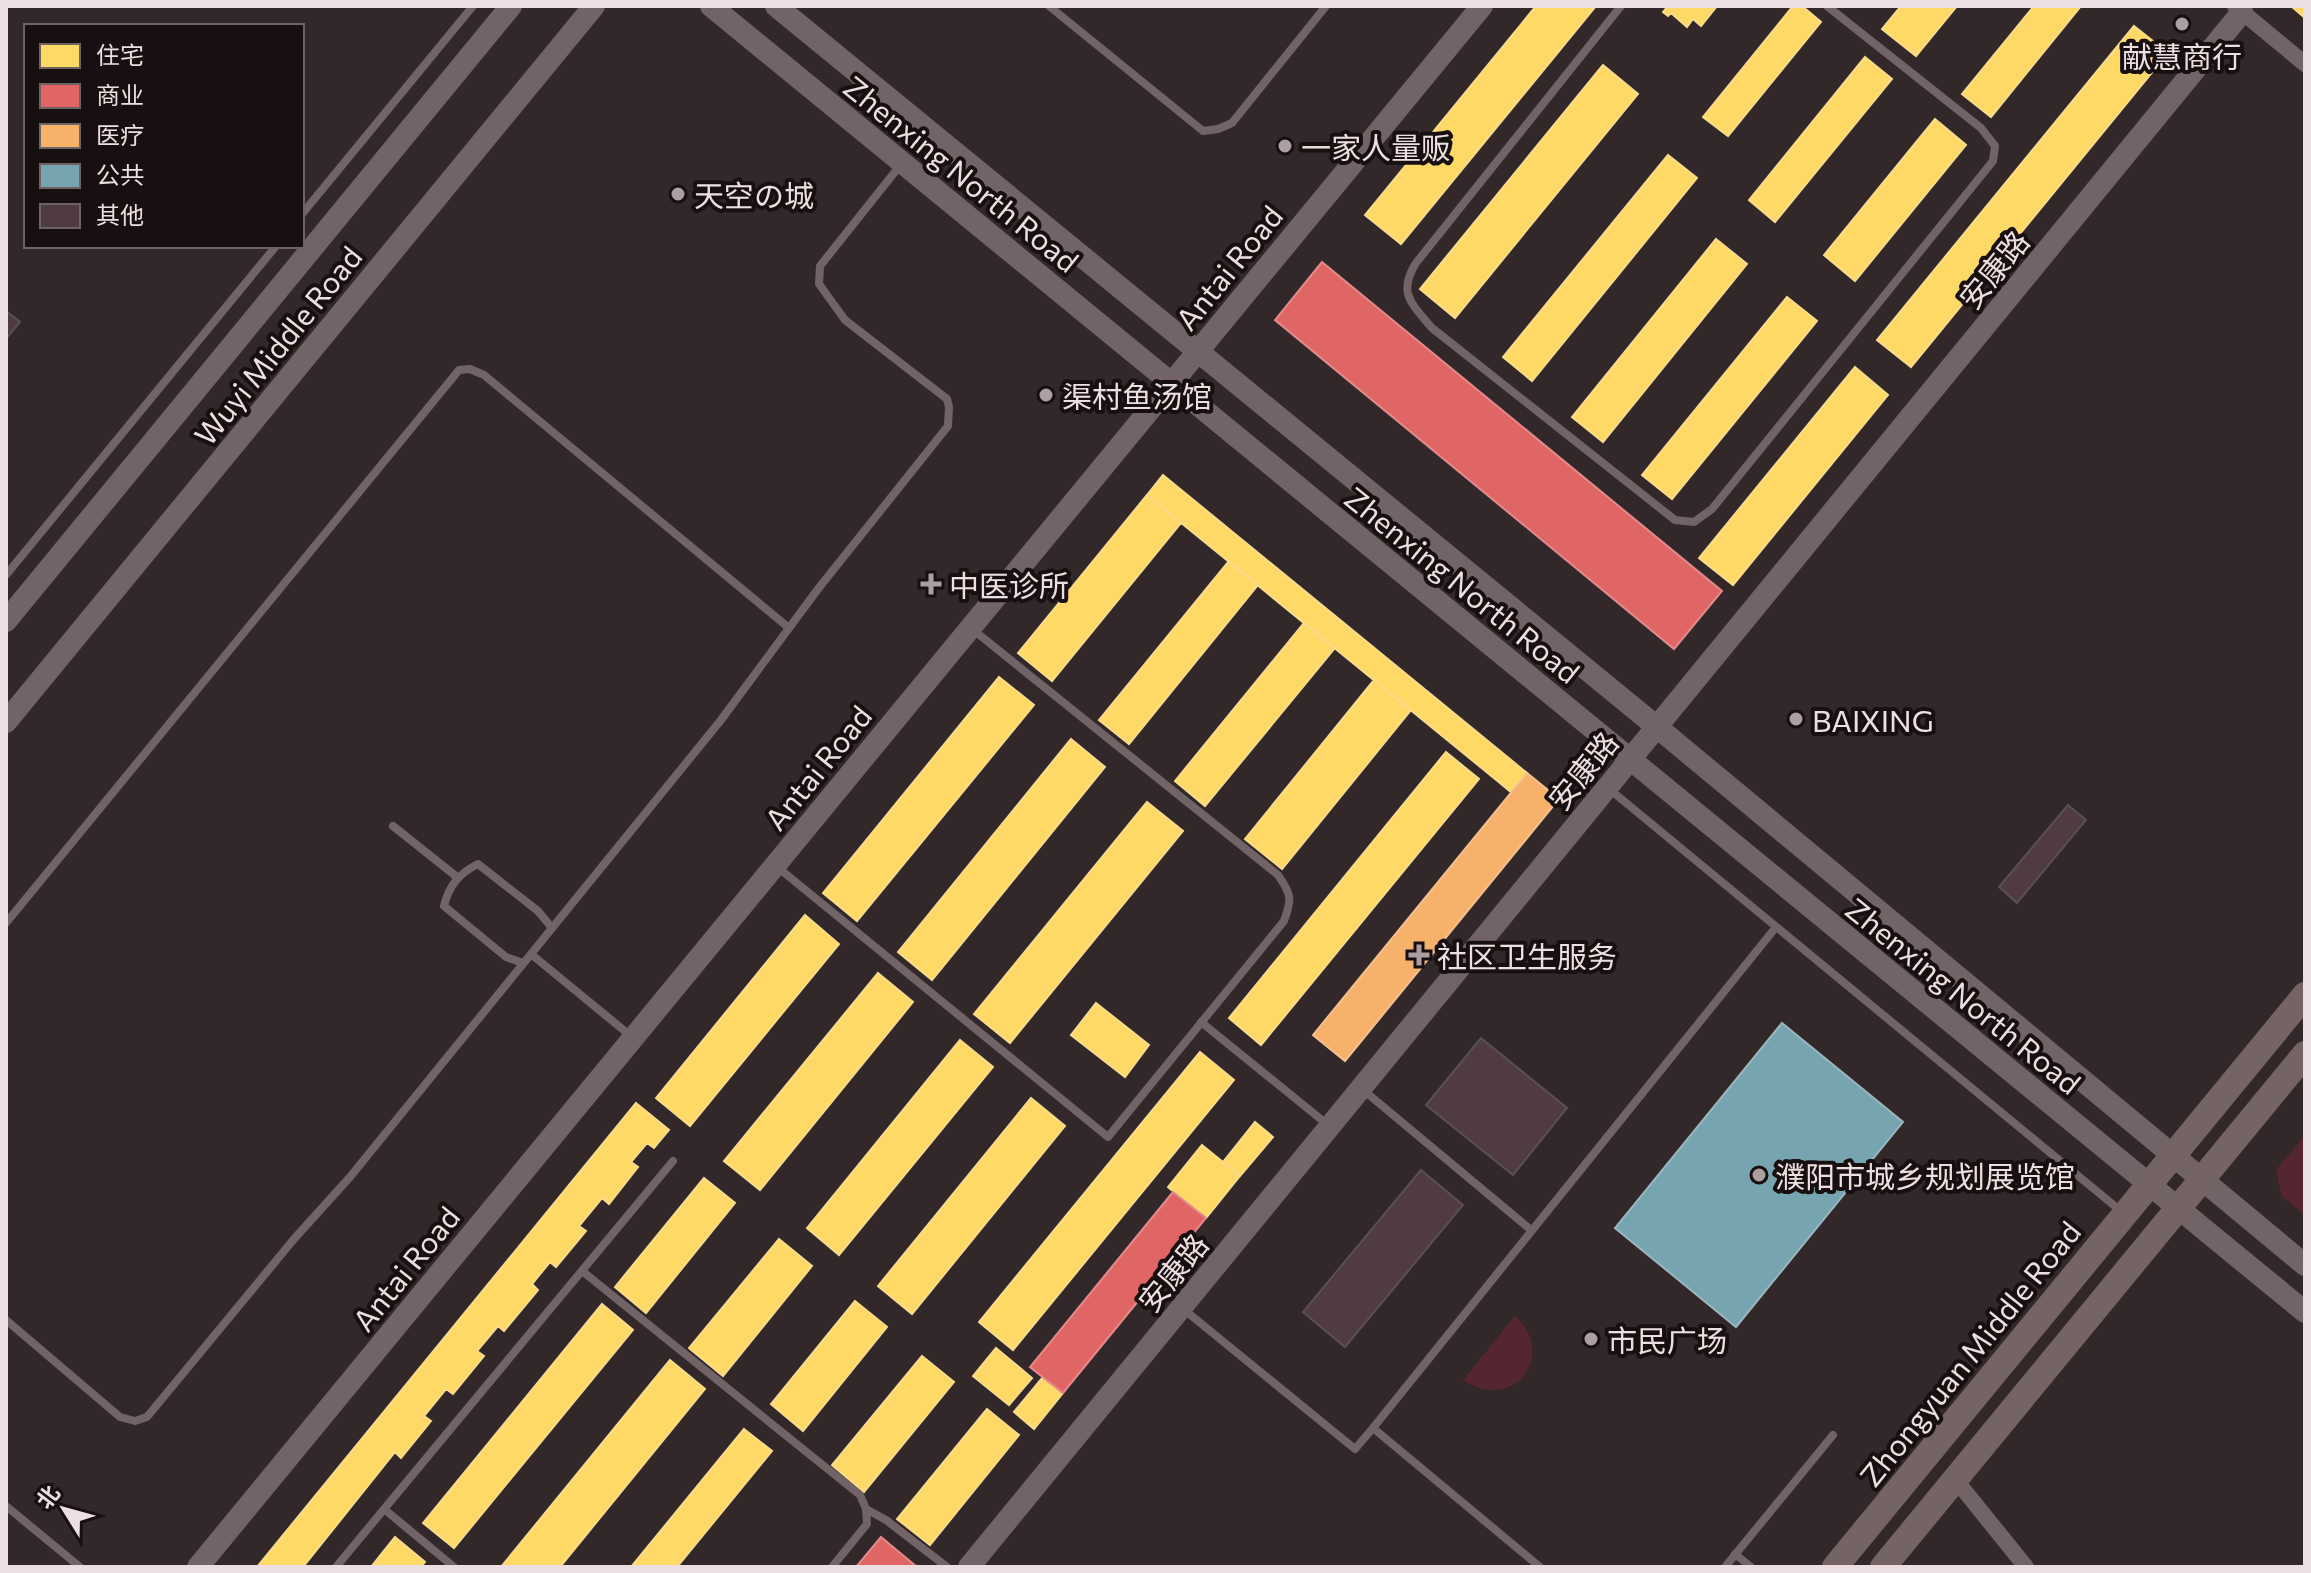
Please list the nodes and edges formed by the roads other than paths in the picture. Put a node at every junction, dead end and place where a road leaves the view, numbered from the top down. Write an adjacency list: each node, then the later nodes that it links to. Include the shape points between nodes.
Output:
1 (473, 6): 14 (lane)
2 (511, 6): 19 (street, Wuyi Middle Road)
3 (594, 6): 22 (street, Wuyi Middle Road)
4 (711, 6): 13 (street, Zhenxing North Road)
5 (776, 6): 16 (street, Zhenxing North Road)
6 (1049, 6): 7 (lane, via 1203,131 1232,123)
7 (1326, 6)
8 (1482, 6): 16 (street, Antai Road)
9 (1621, 6): 10 (lane, via 1416,263 1405,279 1407,294 1432,328 1675,520 1694,522 1712,509 1993,161 1995,146 1981,128)
10 (1827, 6)
11 (2239, 9): 12 (street); 23 (street, 安康路)
12 (2305, 64)
13 (902, 163): 17 (street, Zhenxing North Road); 20 (lane, via 820,266 819,284 845,320 947,399 948,426)
14 (304, 212)
15 (274, 248): 18 (lane)
16 (1198, 351): 17 (street, Antai Road); 23 (street, Zhenxing North Road)
17 (1171, 383): 21 (street, Antai Road); 24 (street, Zhenxing North Road)
18 (6, 575)
19 (6, 621)
20 (789, 628): 29 (lane, via 484,375 459,370); 31 (lane)
21 (970, 628): 27 (street, Antai Road); 35 (lane, via 1278,875 1289,891 1284,921)
22 (6, 722)
23 (1657, 727): 24 (street, 安康路); 40 (street, Zhenxing North Road)
24 (1630, 760): 25 (street, 安康路); 43 (street, Zhenxing North Road)
25 (1607, 787): 30 (lane); 38 (street, 安康路)
26 (393, 826): 28 (lane)
27 (775, 866): 35 (lane, via 1108,1137); 36 (street, Antai Road)
28 (457, 877): 31 (lane, via 478,864); 33 (lane, via 444,906 506,957)
29 (6, 923)
30 (1776, 927): 45 (lane); 46 (lane)
31 (552, 928): 32 (lane)
32 (531, 954): 33 (lane); 36 (lane)
33 (523, 963): 51 (lane, via 147,1417 120,1417)
34 (2305, 995): 40 (main road, Zhongyuan Middle Road)
35 (1201, 1022): 39 (lane)
36 (633, 1038): 60 (street, Antai Road)
37 (2305, 1054): 42 (main road)
38 (1361, 1089): 39 (street, 安康路); 46 (lane)
39 (1329, 1127): 49 (street, 安康路)
40 (2174, 1155): 42 (street, Zhenxing North Road); 43 (main road, Zhongyuan Middle Road)
41 (673, 1161): 48 (lane)
42 (2202, 1179): 44 (main road); 47 (street, Zhenxing North Road)
43 (2149, 1185): 44 (street, Zhenxing North Road); 45 (main road, Zhongyuan Middle Road)
44 (2177, 1209): 50 (street, Zhenxing North Road); 54 (main road)
45 (2124, 1214): 69 (main road, Zhongyuan Middle Road)
46 (1531, 1230): 52 (lane)
47 (2305, 1265)
48 (582, 1271): 56 (lane); 57 (lane, via 860,1495)
49 (1182, 1308): 52 (lane, via 1355,1449); 65 (street, 安康路)
50 (2305, 1312)
51 (6, 1320)
52 (1373, 1428): 66 (lane)
53 (1833, 1435): 58 (lane)
54 (1955, 1479): 70 (main road); 71 (street)
55 (6, 1506): 59 (lane)
56 (384, 1509): 61 (lane); 62 (lane)
57 (866, 1509): 63 (lane, via 867,1524); 64 (lane)
58 (1735, 1554): 67 (lane); 68 (lane)
59 (80, 1567)
60 (198, 1567)
61 (336, 1567)
62 (454, 1567)
63 (832, 1567)
64 (947, 1567)
65 (969, 1567)
66 (1540, 1567)
67 (1725, 1567)
68 (1751, 1567)
69 (1835, 1567)
70 (1883, 1567)
71 (2026, 1567)

